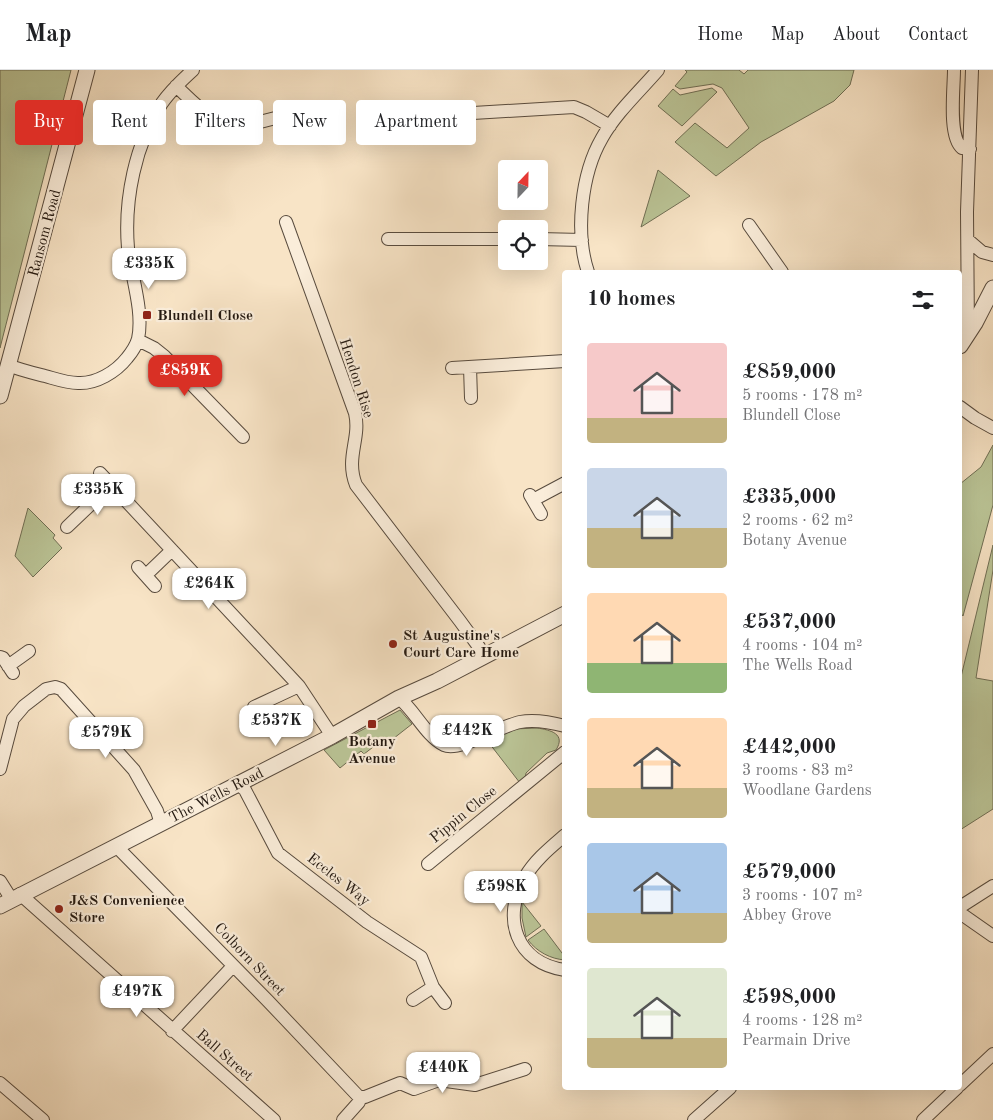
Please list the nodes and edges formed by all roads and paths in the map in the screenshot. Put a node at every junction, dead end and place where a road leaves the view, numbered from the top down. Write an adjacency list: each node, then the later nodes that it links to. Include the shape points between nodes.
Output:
1 (87, 70): 26 (street, Ransom Road)
2 (193, 70): 6 (street)
3 (658, 70): 9 (street)
4 (954, 70): 10 (street, via 956,140 962,148)
5 (972, 70): 10 (street)
6 (176, 86): 8 (street, via 216,120 244,126); 23 (street, via 162,103 141,145 134,169 128,248 139,317)
7 (476, 113): 9 (street, via 574,107)
8 (273, 119)
9 (610, 126): 16 (street, via 587,177 582,200)
10 (970, 149): 17 (street)
11 (286, 222): 43 (street, Hendon Rise, via 357,423 351,464 356,485)
12 (748, 225): 20 (street)
13 (388, 239): 14 (street)
14 (498, 239)
15 (548, 240): 16 (street)
16 (582, 240): 19 (street)
17 (968, 240): 18 (street, via 982,252); 22 (street)
18 (993, 255)
19 (588, 270)
20 (781, 270)
21 (993, 288): 22 (street)
22 (968, 333): 24 (street)
23 (138, 340): 26 (street, via 114,372 85,383 71,383); 33 (street, via 164,356)
24 (962, 343)
25 (562, 361): 27 (street)
26 (8, 365): 29 (street, Ransom Road)
27 (470, 367): 28 (street); 30 (street)
28 (452, 368)
29 (0, 396)
30 (471, 398)
31 (962, 408): 32 (street)
32 (993, 428)
33 (243, 437)
34 (100, 473): 36 (street)
35 (562, 484): 37 (street, via 532,498)
36 (110, 485): 38 (street); 39 (street)
37 (541, 514)
38 (67, 527)
39 (172, 550): 40 (street, via 142,571); 45 (street)
40 (155, 586)
41 (562, 616): 43 (street, The Wells Road)
42 (29, 651): 44 (street)
43 (484, 657): 46 (street, The Wells Road)
44 (7, 665)
45 (299, 686): 47 (street); 49 (street)
46 (399, 698): 48 (street, via 434,738 445,745 460,746 521,722); 49 (street, The Wells Road)
47 (254, 707)
48 (562, 725)
49 (332, 736): 52 (street, The Wells Road)
50 (562, 754): 56 (street, Pippin Close)
51 (0, 769): 53 (street, via 13,719 46,689 61,689 134,770)
52 (237, 783): 53 (street, The Wells Road); 65 (street, Eccles Way, via 245,790 278,853 367,922 421,957)
53 (161, 824): 55 (street, The Wells Road)
54 (562, 838): 64 (street, via 537,860 524,878 516,897 514,923 521,946 531,956 546,966)
55 (116, 846): 59 (street, The Wells Road); 63 (street, Colborn Street)
56 (428, 864)
57 (0, 881): 59 (street, Ball Street)
58 (993, 886): 60 (street)
59 (11, 900): 68 (street, Ball Street)
60 (962, 906)
61 (962, 914): 62 (street)
62 (993, 936)
63 (233, 966): 68 (street); 75 (street, Colborn Street)
64 (562, 969)
65 (434, 986): 66 (street); 67 (street, Eccles Way)
66 (413, 1000)
67 (445, 1004)
68 (172, 1031): 77 (street, Ball Street)
69 (993, 1054): 72 (street)
70 (525, 1069): 75 (street, via 475,1084 439,1080 414,1089 400,1083)
71 (0, 1083): 76 (street)
72 (962, 1083)
73 (728, 1090): 79 (street)
74 (955, 1090): 80 (street)
75 (359, 1097): 78 (street, via 359,1102)
76 (44, 1120)
77 (274, 1120)
78 (343, 1120)
79 (694, 1120)
80 (923, 1120)

